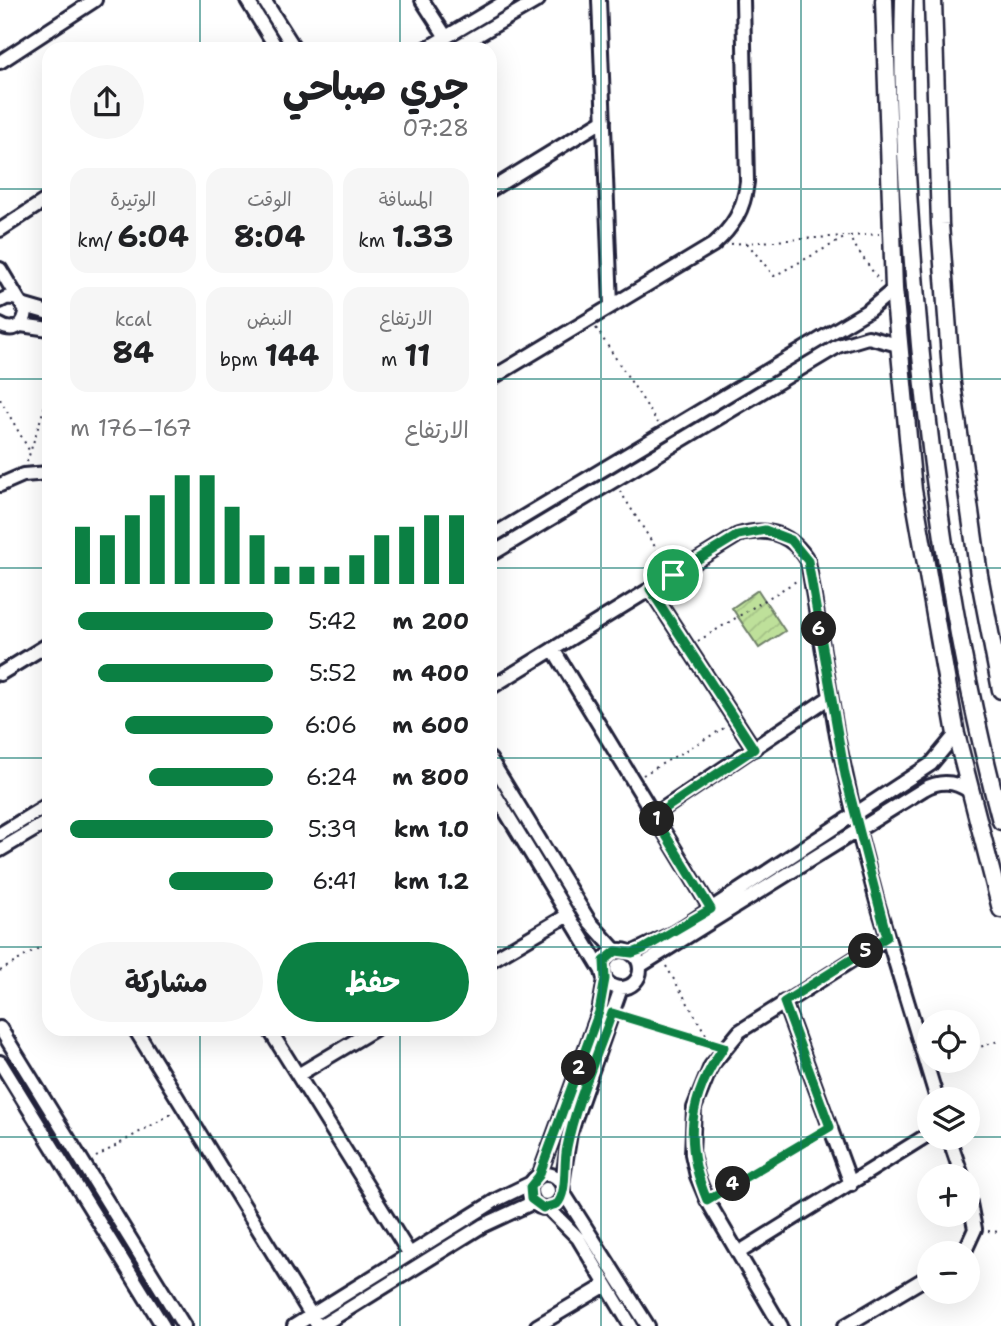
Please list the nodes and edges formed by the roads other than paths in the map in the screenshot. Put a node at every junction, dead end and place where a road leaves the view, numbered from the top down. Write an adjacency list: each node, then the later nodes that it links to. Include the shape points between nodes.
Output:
1 (95, 0): 17 (street)
2 (247, 0): 13 (street)
3 (264, 0): 14 (street)
4 (422, 0): 12 (street)
5 (508, 0): 12 (street)
6 (538, 0): 16 (street)
7 (599, 0): 18 (street)
8 (743, 0): 26 (street, via 746,196 736,222 713,245)
9 (884, 0): 23 (main road)
10 (904, 0): 53 (main road, via 910,226 926,418 959,626)
11 (933, 0): 43 (main road, via 939,211 952,384 979,575)
12 (446, 37): 15 (street)
13 (272, 42)
14 (291, 42)
15 (438, 42)
16 (466, 42)
17 (0, 62)
18 (604, 120): 19 (street); 26 (street)
19 (497, 186)
20 (42, 203): 21 (street)
21 (0, 230)
22 (0, 269): 25 (street)
23 (891, 292): 30 (main road); 34 (street, via 869,310)
24 (0, 301): 25 (street, via 8,297)
25 (21, 303): 27 (street); 28 (street, via 26,316)
26 (611, 306): 31 (street)
27 (42, 310)
28 (8, 328): 29 (street)
29 (42, 329)
30 (898, 345): 35 (street, via 878,338 847,341); 45 (main road, via 913,490)
31 (497, 375)
32 (42, 474): 33 (street, via 23,475)
33 (0, 485)
34 (528, 514): 35 (street); 36 (street)
35 (536, 528): 37 (street)
36 (497, 533)
37 (497, 551)
38 (650, 589): 40 (street); 44 (street, via 738,535 765,530 779,533 801,549 810,573); 46 (street)
39 (42, 648): 41 (street)
40 (553, 649): 42 (street); 52 (street)
41 (0, 674)
42 (497, 684)
43 (1001, 690)
44 (830, 697): 46 (street); 51 (street)
45 (956, 734): 48 (main road); 51 (street, via 931,764)
46 (754, 749): 52 (street)
47 (497, 770): 62 (street, via 589,921)
48 (969, 791): 55 (street, via 952,783 932,784); 59 (main road)
49 (497, 798): 60 (street)
50 (42, 808): 56 (street)
51 (854, 814): 55 (street); 58 (street)
52 (654, 816): 58 (street)
53 (1001, 821)
54 (42, 825): 57 (street)
55 (858, 830): 61 (street); 65 (street)
56 (0, 834)
57 (0, 850)
58 (711, 909): 63 (street)
59 (1001, 909)
60 (568, 915): 64 (street); 66 (street)
61 (887, 937): 68 (street); 75 (street)
62 (616, 951): 63 (street); 66 (street, via 604,961)
63 (632, 953): 65 (street)
64 (497, 957)
65 (640, 966): 67 (street, via 634,983)
66 (604, 975): 67 (street); 79 (street, via 596,1023)
67 (621, 988): 81 (street, via 570,1133)
68 (784, 1002): 80 (street); 85 (street, via 718,1045 701,1086 691,1131 697,1176)
69 (0, 1028): 77 (street)
70 (143, 1036): 88 (street)
71 (273, 1036): 74 (street)
72 (363, 1036): 74 (street)
73 (0, 1062): 78 (street)
74 (298, 1075): 84 (street)
75 (933, 1087)
76 (917, 1142): 80 (street)
77 (84, 1164): 78 (street); 90 (street)
78 (68, 1173): 89 (street)
79 (535, 1179): 81 (street, via 554,1176); 82 (street, via 529,1191); 84 (street)
80 (851, 1184): 85 (street)
81 (563, 1188): 83 (street, via 557,1204); 94 (street)
82 (534, 1202): 83 (street); 88 (street, via 482,1226)
83 (548, 1208): 87 (street, via 572,1230)
84 (409, 1253): 88 (street)
85 (738, 1253): 95 (street)
86 (917, 1283): 96 (street)
87 (606, 1284): 92 (street); 93 (street)
88 (317, 1322): 91 (street)
89 (163, 1326)
90 (184, 1326)
91 (294, 1326)
92 (537, 1326)
93 (631, 1326)
94 (648, 1326)
95 (781, 1326)
96 (845, 1326)

